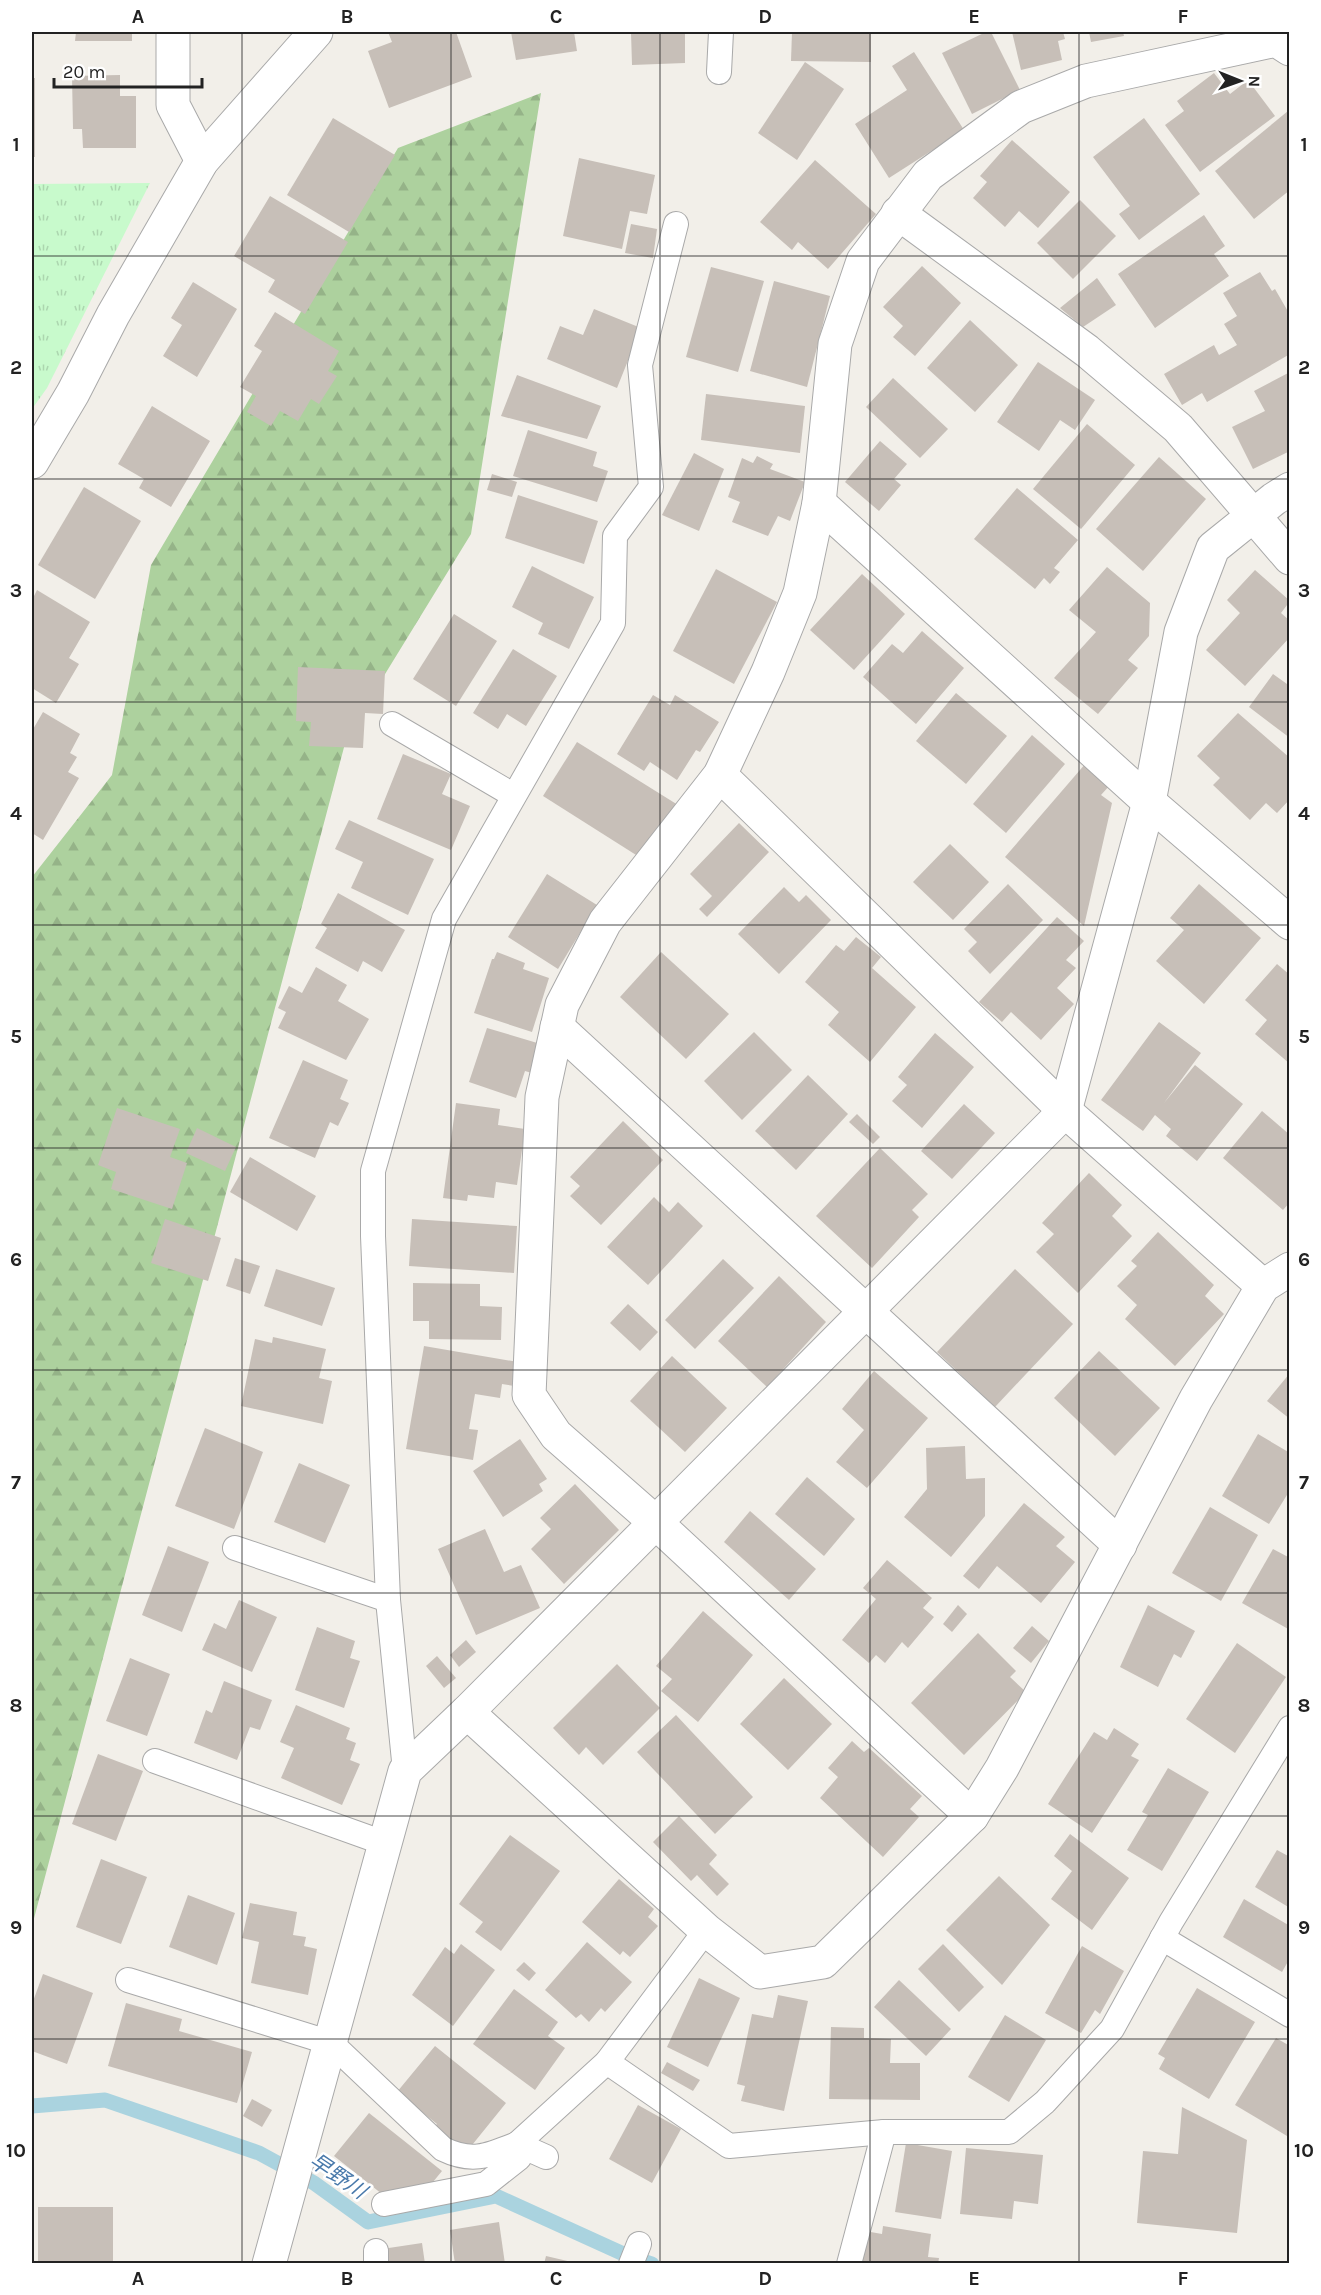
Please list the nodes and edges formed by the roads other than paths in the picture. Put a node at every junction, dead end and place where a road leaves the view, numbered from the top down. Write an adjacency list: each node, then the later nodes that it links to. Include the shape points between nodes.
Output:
1 (173, 32): 6 (street, via 173,105)
2 (316, 32): 6 (street)
3 (722, 32): 5 (lane)
4 (1290, 49): 7 (street, via 1276,40 1086,81 1021,107 927,175)
5 (719, 72)
6 (202, 161): 9 (street)
7 (898, 213): 11 (street, via 863,261 835,344); 12 (street, via 1087,351 1178,428)
8 (676, 224): 16 (lane, via 640,365 651,487 615,536 613,623)
9 (32, 462)
10 (1290, 489): 12 (street)
11 (819, 504): 15 (street, via 800,593); 17 (street)
12 (1254, 514): 13 (street); 17 (street, via 1213,548 1181,632)
13 (1290, 558)
14 (392, 724): 16 (lane)
15 (720, 775): 19 (street, via 605,922 562,1005); 20 (street)
16 (513, 795): 26 (lane, via 444,919 373,1171)
17 (1149, 802): 18 (street); 20 (street)
18 (1290, 923)
19 (557, 1027): 22 (street); 23 (street, via 542,1097 529,1395 556,1435)
20 (1065, 1111): 21 (street); 22 (street)
21 (1276, 1278): 24 (street, via 1196,1399)
22 (866, 1310): 23 (street); 24 (street)
23 (654, 1521): 27 (street); 31 (street)
24 (1120, 1545): 31 (street, via 1002,1768)
25 (235, 1548): 26 (lane)
26 (388, 1600): 30 (lane)
27 (467, 1712): 30 (street); 33 (street)
28 (1290, 1728): 34 (lane)
29 (155, 1761): 32 (lane)
30 (405, 1771): 32 (street)
31 (972, 1816): 33 (street, via 823,1962 760,1972)
32 (384, 1843): 37 (street)
33 (706, 1930): 38 (lane)
34 (1162, 1938): 36 (lane); 39 (lane, via 1112,2029 1045,2102 1009,2132)
35 (128, 1980): 37 (lane)
36 (1290, 2015)
37 (331, 2043): 40 (lane, via 443,2149 463,2158); 43 (street)
38 (607, 2062): 39 (lane, via 729,2146); 40 (lane)
39 (884, 2132): 44 (lane)
40 (517, 2144): 41 (lane); 42 (lane, via 519,2158 486,2184)
41 (546, 2157)
42 (384, 2204)
43 (269, 2264)
44 (849, 2264)

